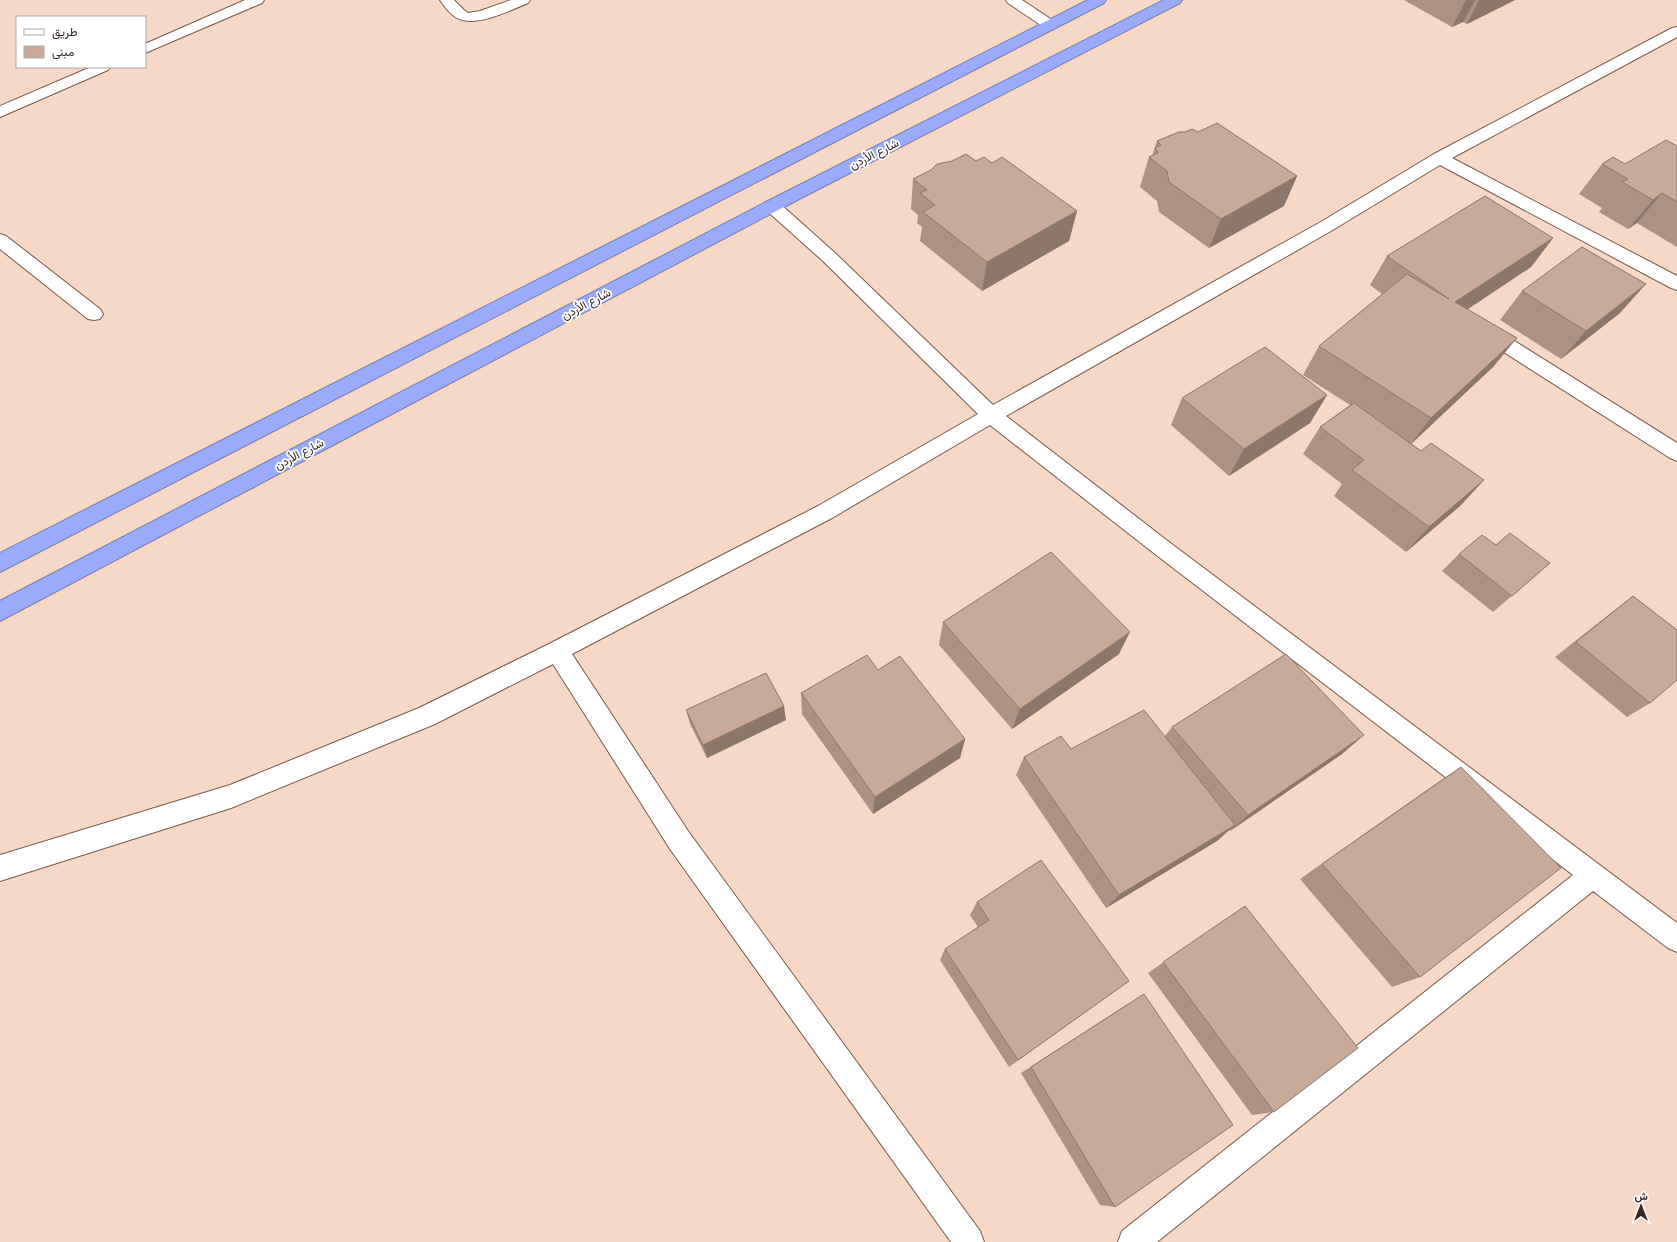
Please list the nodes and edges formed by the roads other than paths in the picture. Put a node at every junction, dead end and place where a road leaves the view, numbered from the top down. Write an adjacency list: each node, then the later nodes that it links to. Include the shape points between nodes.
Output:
1 (257, 0): 9 (street)
2 (447, 0): 3 (street, via 461,15 471,17)
3 (524, 0)
4 (1013, 0): 7 (street)
5 (1098, 0): 7 (highway)
6 (1175, 0): 13 (highway, شارع الأردن)
7 (1050, 25): 20 (highway)
8 (1677, 31): 12 (street)
9 (146, 48)
10 (101, 68): 11 (street)
11 (0, 112)
12 (1440, 158): 15 (street); 18 (street, via 1325,227)
13 (772, 206): 18 (street, via 829,257); 21 (highway, شارع الأردن)
14 (0, 240): 16 (street)
15 (1677, 284)
16 (94, 314)
17 (1494, 336): 19 (street)
18 (991, 415): 22 (street, via 825,512); 24 (street)
19 (1677, 453)
20 (0, 563)
21 (0, 612)
22 (558, 651): 23 (street, via 427,716 231,796); 26 (street, via 679,840)
23 (0, 868)
24 (1593, 875): 25 (street); 27 (street)
25 (1677, 939)
26 (969, 1242)
27 (1133, 1242)

